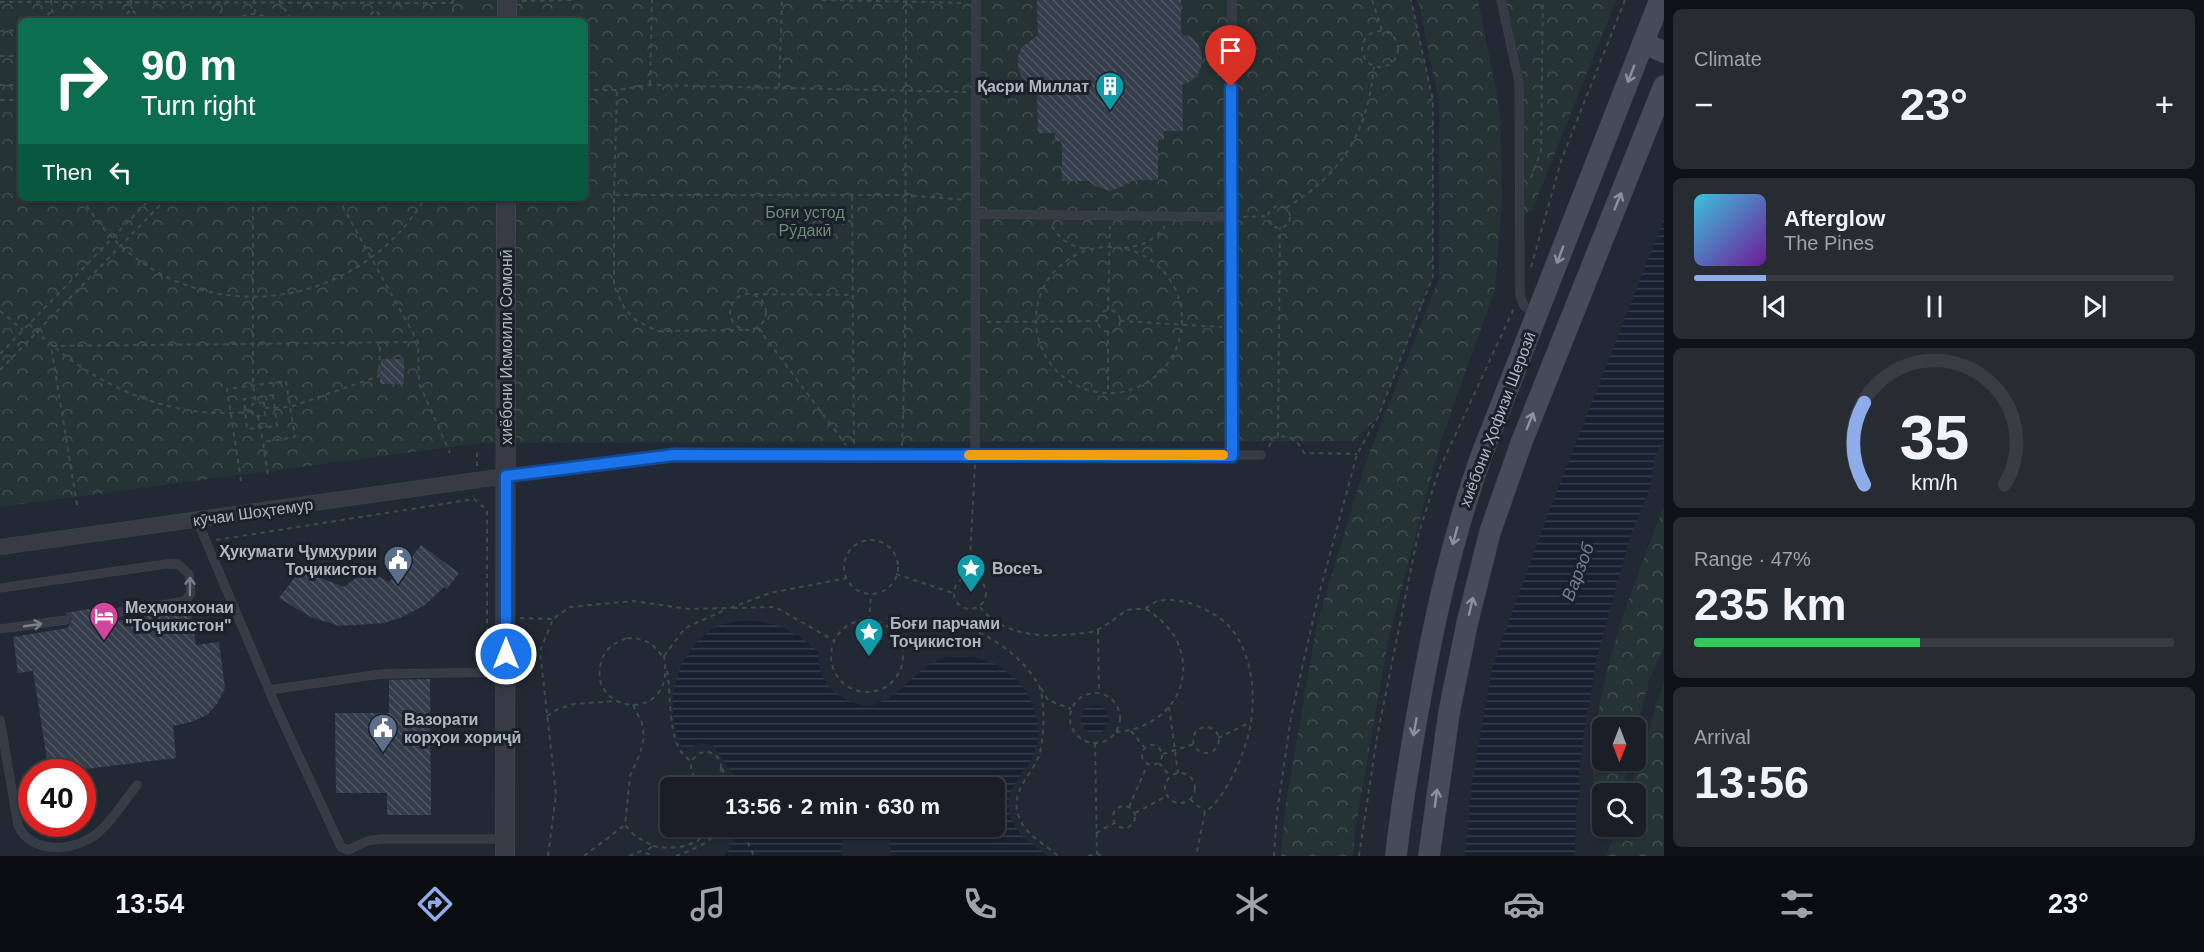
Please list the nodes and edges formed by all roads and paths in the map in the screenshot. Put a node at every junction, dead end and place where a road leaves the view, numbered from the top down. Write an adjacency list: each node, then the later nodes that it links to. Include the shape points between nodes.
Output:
1 (507, 0): 2 (path); 36 (street)
2 (573, 0)
3 (652, 0): 47 (path)
4 (782, 0): 49 (path)
5 (822, 0): 19 (path)
6 (1232, 0): 74 (lane)
7 (1372, 0): 38 (path)
8 (1411, 0): 123 (path, via 1433,101 1432,276 1378,417)
9 (1501, 0): 56 (lane, via 1519,82)
10 (1543, 0): 56 (path, via 1541,151)
11 (1625, 0): 84 (path, via 1562,158)
12 (1660, 0): 40 (main road, хиёбони Ҳофизи Шерозӣ)
13 (51, 1): 14 (path); 20 (path); 23 (path)
14 (131, 1): 15 (path); 22 (path)
15 (227, 1): 16 (path); 29 (path)
16 (254, 1): 17 (path); 24 (path)
17 (279, 1): 18 (path); 32 (path)
18 (453, 1): 35 (path)
19 (906, 1): 21 (path); 50 (path)
20 (0, 2)
21 (976, 2): 53 (lane)
22 (131, 9): 27 (path); 28 (path)
23 (52, 10): 25 (path); 26 (path)
24 (255, 14): 30 (path); 31 (path)
25 (44, 18)
26 (59, 18)
27 (124, 18)
28 (140, 18)
29 (218, 18)
30 (240, 18)
31 (267, 18)
32 (290, 18)
33 (367, 18): 34 (path, via 375,10)
34 (383, 18)
35 (453, 18)
36 (507, 18)
37 (18, 30): 39 (path)
38 (1382, 30): 44 (path, via 1374,31 1363,42 1363,57); 44 (path, via 1395,38 1399,53 1390,65)
39 (0, 31)
40 (1643, 43): 41 (main road); 88 (main road, хиёбони Ҳофизи Шерозӣ, one-way to 88)
41 (1664, 52)
42 (0, 56): 43 (path)
43 (18, 56)
44 (1374, 67): 68 (path, via 1366,114 1344,159 1321,184)
45 (0, 85): 46 (path)
46 (18, 85)
47 (650, 85): 49 (path); 52 (path)
48 (1664, 86): 214 (main road, хиёбони Ҳофизи Шерозӣ, one-way to 48, via 1449,713 1490,532 1522,441)
49 (779, 87): 50 (path)
50 (906, 89): 53 (path); 58 (path)
51 (588, 90): 52 (path)
52 (616, 90): 57 (path)
53 (975, 92): 67 (lane)
54 (0, 100): 55 (path)
55 (18, 100)
56 (1520, 192): 84 (lane)
57 (614, 195): 59 (path); 98 (path, via 614,286 625,309 637,321 657,331)
58 (905, 195): 59 (path); 67 (path); 124 (path)
59 (852, 196): 83 (path)
60 (84, 201): 76 (path)
61 (148, 201): 76 (path)
62 (164, 201): 77 (path)
63 (253, 201): 85 (path)
64 (340, 201): 81 (path)
65 (423, 201): 81 (path, via 403,229)
66 (506, 201): 128 (street, хиёбони Исмоили Сомонӣ)
67 (975, 201): 69 (lane)
68 (1286, 208): 73 (path, via 1275,208); 75 (path, via 1290,221)
69 (975, 214): 70 (lane); 91 (lane)
70 (1048, 214): 71 (lane); 80 (path, via 1063,240)
71 (1111, 215): 72 (lane); 78 (path)
72 (1175, 215): 74 (lane); 79 (path, via 1152,239)
73 (1269, 216): 74 (path); 75 (path, via 1272,225)
74 (1231, 217): 95 (lane)
75 (1280, 228): 119 (path)
76 (111, 238): 77 (path); 93 (path)
77 (120, 246): 85 (path, via 152,270 179,283 208,292); 100 (path)
78 (1109, 247): 79 (path); 80 (path); 86 (path)
79 (1122, 248): 94 (path, via 1153,262 1169,278 1179,298)
80 (1090, 249): 92 (path, via 1062,264 1048,280 1039,300)
81 (372, 258): 85 (path, via 320,286 285,295); 101 (path)
82 (753, 294): 83 (path); 96 (path, via 765,306 764,322); 98 (path, via 737,297 731,303 730,320)
83 (853, 295): 122 (path)
84 (1520, 296): 88 (lane, via 1524,306); 212 (path, via 1439,470 1418,539 1377,737)
85 (253, 297): 103 (path)
86 (1108, 310): 89 (path); 90 (path, via 1117,313)
87 (0, 311): 97 (path)
88 (1537, 314): 213 (main road, хиёбони Ҳофизи Шерозӣ, one-way to 213, via 1482,454 1454,539 1429,647)
89 (1098, 321): 92 (path); 99 (path)
90 (1120, 321): 94 (path); 99 (path, via 1115,330)
91 (975, 322): 92 (path); 125 (lane)
92 (1036, 322): 108 (path, via 1044,354 1058,372 1086,389)
93 (29, 324): 97 (path); 100 (path)
94 (1183, 326): 95 (path); 108 (path, via 1174,354 1161,372 1142,386)
95 (1232, 327): 127 (lane)
96 (758, 328): 98 (path); 122 (path)
97 (23, 330): 105 (path)
98 (743, 330)
99 (1108, 331): 108 (path)
100 (37, 332): 104 (path); 106 (path)
101 (418, 342): 102 (path); 121 (path, via 419,383)
102 (380, 343): 103 (path); 111 (path, via 379,376)
103 (254, 344): 104 (path); 107 (path)
104 (51, 346): 116 (path, via 89,373 134,395 181,408); 131 (path)
105 (0, 354)
106 (0, 370)
107 (253, 386): 109 (path); 111 (path, via 286,381); 116 (path, via 227,389)
108 (1108, 393)
109 (255, 398): 110 (path); 113 (path, via 273,395); 115 (path, via 244,399)
110 (256, 404): 112 (path, via 264,402); 114 (path, via 252,404)
111 (290, 407): 113 (path); 120 (path, via 295,437)
112 (265, 408): 113 (path); 117 (path, via 266,415)
113 (275, 408): 118 (path, via 277,426)
114 (252, 411): 115 (path); 117 (path, via 253,417)
115 (245, 412): 116 (path); 118 (path, via 247,429)
116 (231, 413): 130 (path)
117 (258, 416): 118 (path)
118 (260, 428): 120 (path)
119 (1278, 436): 123 (path, via 1294,440 1304,453); 126 (path)
120 (263, 442): 129 (path)
121 (450, 453)
122 (854, 454): 124 (lane); 128 (lane, via 667,455)
123 (1357, 454): 211 (path, via 1291,717)
124 (902, 455): 125 (lane)
125 (975, 455): 127 (lane); 136 (path)
126 (1261, 455): 127 (lane)
127 (1232, 456)
128 (506, 476): 132 (street, кӯчаи Шоҳтемур); 145 (street, хиёбони Исмоили Сомонӣ)
129 (268, 477)
130 (241, 481)
131 (77, 505)
132 (197, 520): 133 (lane); 134 (street, кӯчаи Шоҳтемур)
133 (207, 542): 155 (path, via 474,499 487,510); 158 (lane)
134 (0, 547)
135 (896, 574): 137 (path, via 897,563 891,549 871,540 850,550 844,564); 139 (path, via 885,589); 140 (path)
136 (969, 577): 140 (path, via 958,582); 141 (path, via 981,580 987,591)
137 (847, 578): 139 (path, via 856,590); 142 (path, via 770,593)
138 (0, 588): 144 (lane, one-way to 138, via 184,601 191,593 189,574 178,564 166,564)
139 (871, 594): 148 (path)
140 (954, 594): 141 (path, via 960,606)
141 (980, 607): 150 (path, via 988,619 1021,632 1058,636)
142 (730, 608): 146 (path, via 688,609 633,601 570,607); 152 (path, via 775,607); 153 (path, via 685,628)
143 (1145, 608): 150 (path, via 1130,609); 162 (path, via 1169,628 1181,654 1181,682); 166 (path, via 1158,602 1196,605 1229,626 1249,668)
144 (103, 615)
145 (505, 618): 146 (path); 156 (street, хиёбони Исмоили Сомонӣ)
146 (553, 619): 164 (path, via 540,651)
147 (66, 620): 149 (lane, one-way to 147)
148 (870, 621): 151 (path); 152 (path, via 848,626)
149 (0, 629)
150 (1098, 630): 159 (path)
151 (892, 631): 152 (path, via 901,643 901,668 886,687 874,691 856,690 840,680 831,657); 157 (path, via 899,626 927,622 975,631 997,642)
152 (835, 641)
153 (664, 656): 154 (path); 160 (path, via 638,638 616,642 607,650 599,670 600,681)
154 (666, 668): 161 (path, via 663,686 654,698); 176 (path, via 675,735 683,756)
155 (487, 672): 156 (lane); 158 (lane, via 381,674)
156 (506, 672): 198 (street, хиёбони Исмоили Сомонӣ)
157 (1040, 686): 163 (path, via 1048,700); 207 (path, via 1042,746 1039,758 1020,786 1017,812 1022,825)
158 (269, 690): 198 (lane, via 344,849 381,839)
159 (1099, 693): 163 (path, via 1082,696); 168 (path, via 1108,697 1120,712)
160 (616, 701): 161 (path); 164 (path, via 574,704)
161 (633, 705): 192 (path, via 644,737 630,776)
162 (1169, 707): 167 (path, via 1152,722); 173 (path)
163 (1071, 710): 170 (path, via 1072,728 1078,736)
164 (547, 716): 201 (path, via 556,794)
165 (0, 720): 174 (lane)
166 (1251, 722): 169 (path); 189 (path, via 1243,753 1214,807)
167 (1131, 731): 168 (path); 172 (path)
168 (1116, 732): 170 (path)
169 (1218, 738): 171 (path, via 1217,747 1206,753 1198,751); 171 (path, via 1210,728 1201,728 1194,735)
170 (1095, 743): 193 (path)
171 (1194, 744): 173 (path)
172 (1145, 748): 175 (path, via 1154,745); 178 (path, via 1142,757)
173 (1174, 750): 175 (path); 180 (path)
174 (3, 753): 185 (lane, via 18,825 25,838 38,847 57,849 91,838 107,824)
175 (1162, 754): 177 (path)
176 (692, 761): 179 (path, via 709,752 718,757); 182 (path)
177 (1159, 763): 178 (path); 181 (path)
178 (1148, 765): 188 (path)
179 (721, 766): 183 (path); 184 (path)
180 (1178, 773): 181 (path); 187 (path, via 1192,779 1195,789)
181 (1170, 776): 186 (path, via 1165,785)
182 (696, 777)
183 (716, 777)
184 (726, 777)
185 (136, 785)
186 (1167, 796): 187 (path, via 1178,803); 190 (path)
187 (1190, 798): 189 (path)
188 (1129, 807): 190 (path); 191 (path, via 1117,808)
189 (1206, 812): 210 (path)
190 (1134, 813): 191 (path, via 1129,827 1121,828)
191 (1114, 823): 193 (path)
192 (625, 825): 197 (path); 202 (path)
193 (1096, 833): 200 (path)
194 (702, 837): 197 (path, via 674,849)
195 (712, 837): 205 (path)
196 (745, 837): 206 (path)
197 (653, 846): 199 (path)
198 (505, 848)
199 (646, 851): 203 (path); 204 (path)
200 (1097, 854): 208 (path); 209 (path)
201 (548, 856)
202 (584, 856)
203 (629, 856)
204 (654, 856)
205 (676, 856)
206 (754, 856)
207 (1058, 856)
208 (1088, 856)
209 (1104, 856)
210 (1196, 856)
211 (1274, 856)
212 (1359, 856)
213 (1396, 856)
214 (1429, 856)

